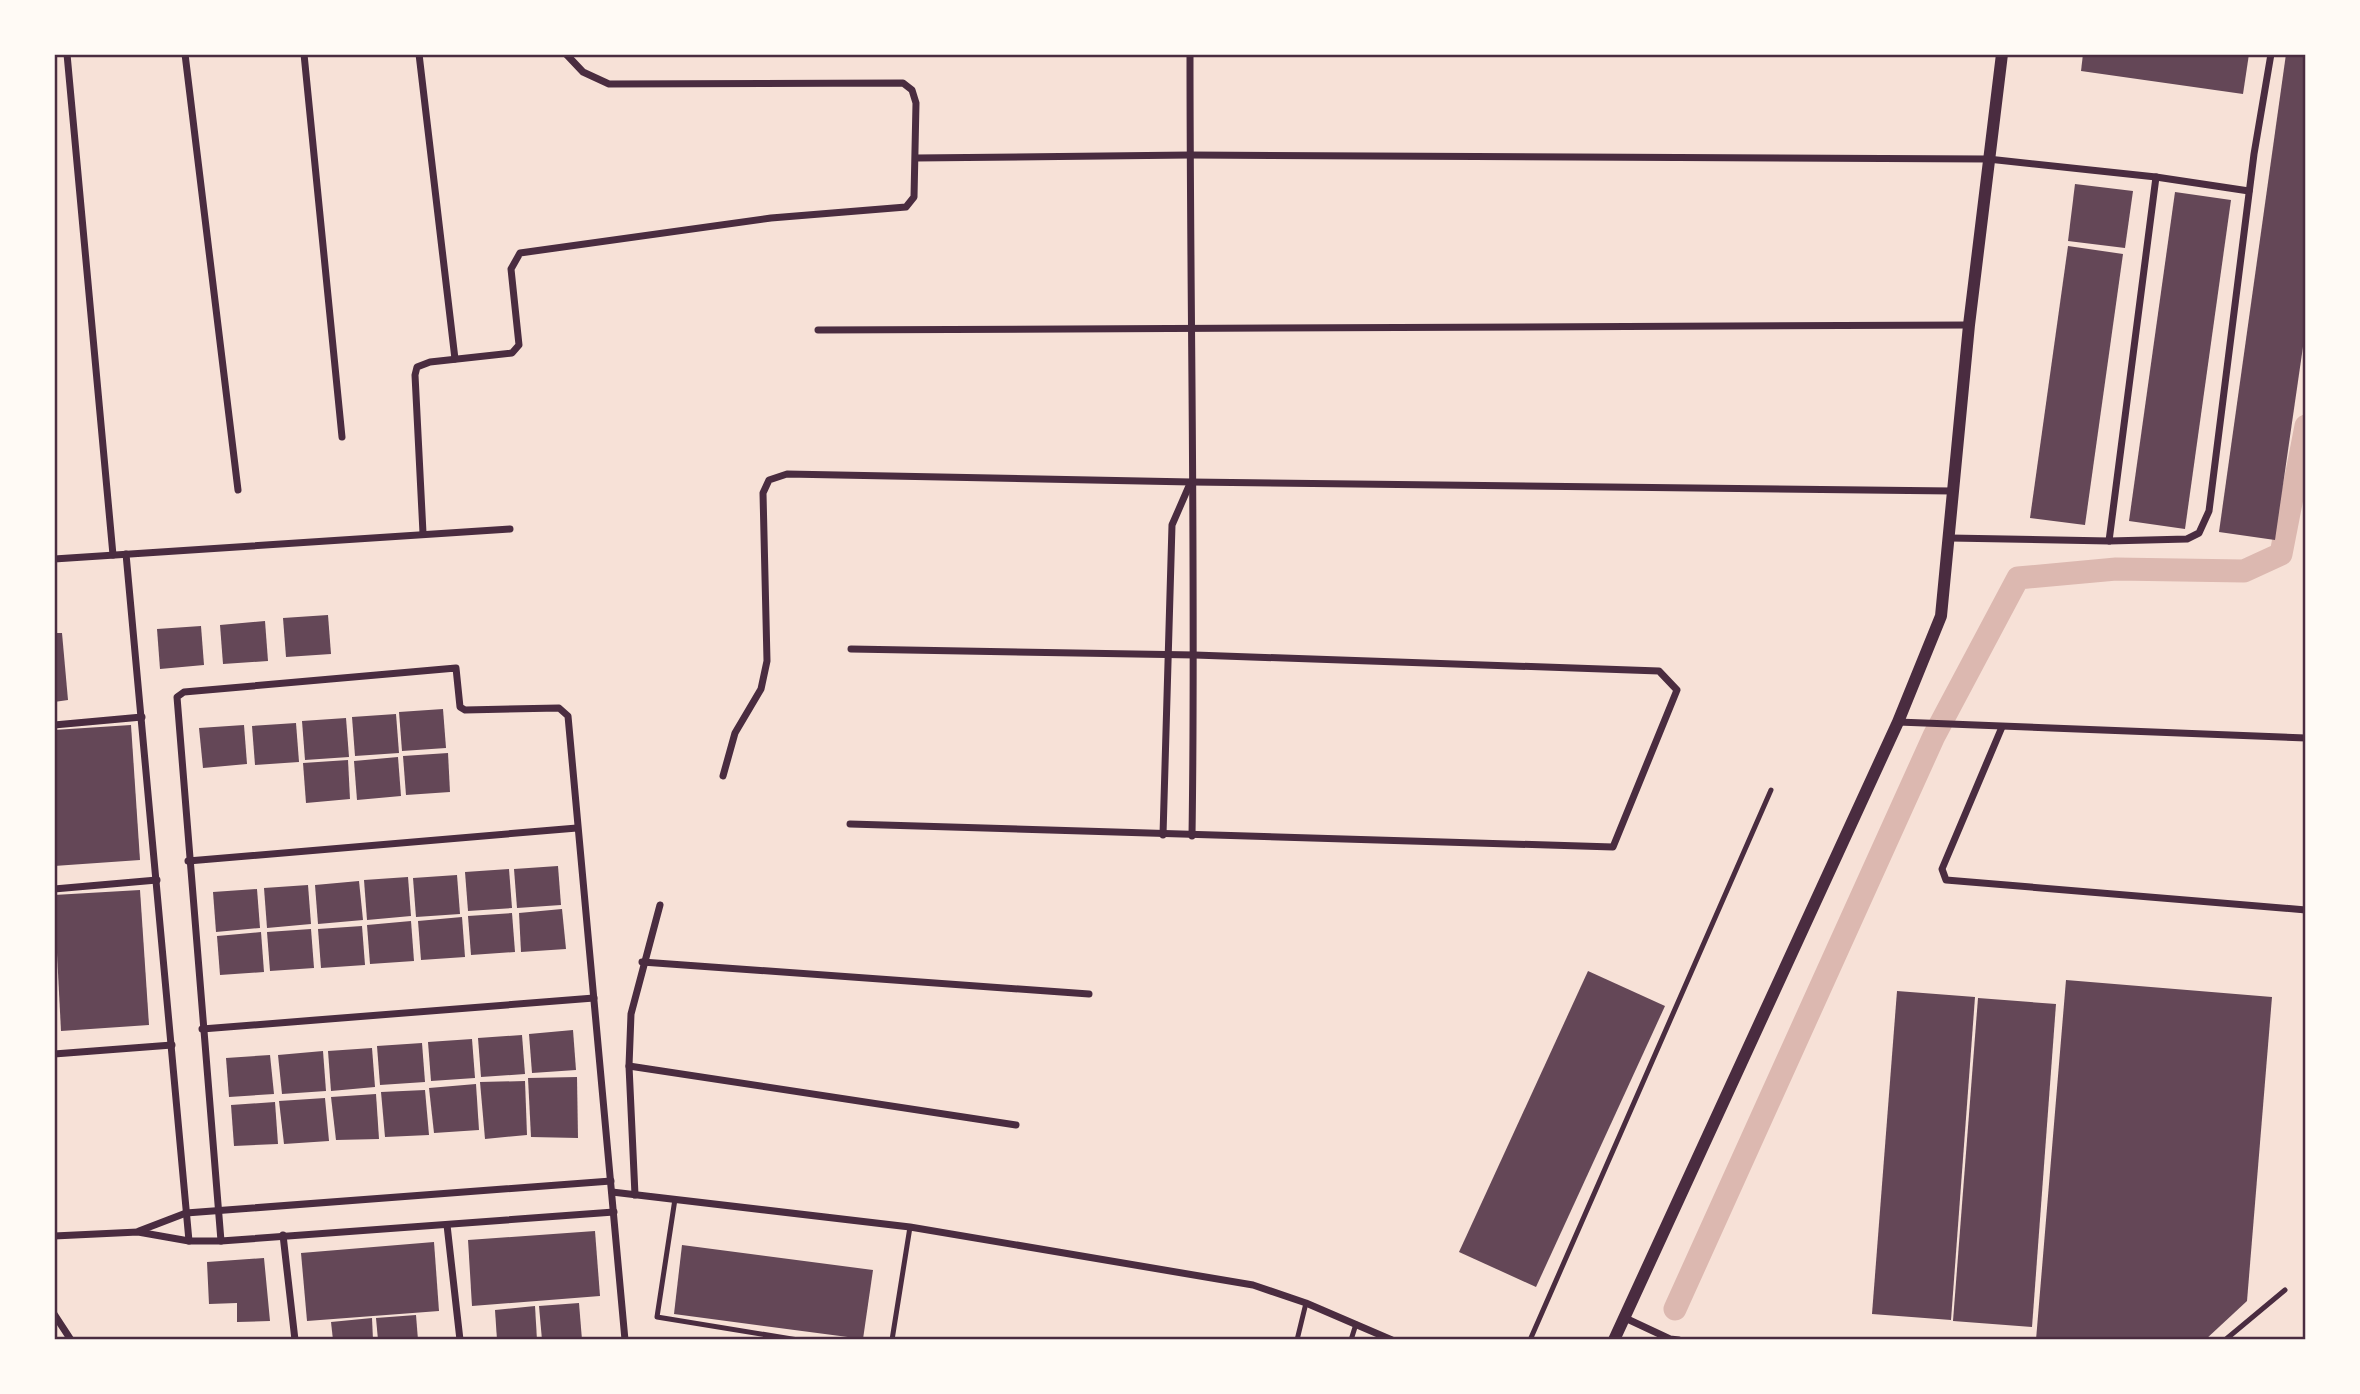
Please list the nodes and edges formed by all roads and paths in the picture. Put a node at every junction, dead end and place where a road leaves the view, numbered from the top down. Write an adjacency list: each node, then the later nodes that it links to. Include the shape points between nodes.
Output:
1 (67, 54): 27 (street)
2 (185, 54): 20 (street)
3 (304, 54): 18 (street)
4 (419, 54): 17 (street)
5 (566, 54): 10 (street, via 583,72 609,84 903,83 912,90 916,103)
6 (1190, 54): 9 (street)
7 (2001, 54): 11 (street)
8 (2271, 54): 13 (street)
9 (1190, 155): 10 (street); 11 (street); 15 (street)
10 (916, 158): 17 (street, via 914,197 906,207 771,218 520,253 511,269 519,345 512,353)
11 (1988, 159): 12 (street); 14 (street)
12 (2157, 177): 13 (street); 25 (street)
13 (2249, 191): 25 (street, via 2209,512 2199,533 2187,539)
14 (1969, 325): 15 (street); 21 (street)
15 (1190, 328): 16 (street); 19 (street)
16 (818, 330)
17 (455, 359): 23 (street, via 417,367 415,375)
18 (342, 437)
19 (1191, 482): 21 (street); 30 (street, via 1172,525); 31 (street); 37 (street, via 787,474 769,480 762,493 767,661 761,689 735,733)
20 (238, 490)
21 (1952, 491): 24 (street)
22 (510, 529): 23 (street)
23 (423, 533): 26 (street)
24 (1950, 538): 25 (street); 33 (street, via 1941,615)
25 (2109, 541)
26 (127, 554): 27 (street); 32 (street)
27 (113, 555): 28 (street)
28 (54, 559)
29 (851, 649): 30 (street)
30 (1169, 655): 31 (street); 41 (street)
31 (1195, 655): 42 (street); 42 (street, via 1659,671 1677,690 1613,848)
32 (142, 717): 34 (street); 44 (street)
33 (1898, 722): 35 (street); 73 (street)
34 (54, 724)
35 (2002, 727): 36 (street); 47 (street, via 1942,869 1946,880)
36 (2306, 738)
37 (723, 776)
38 (1771, 790): 85 (lane)
39 (850, 824): 41 (street)
40 (577, 828): 43 (street); 43 (street, via 565,710 465,710 460,707 456,668 450,667 184,692 177,697); 50 (street)
41 (1163, 835): 42 (street)
42 (1192, 836)
43 (188, 861): 51 (street)
44 (157, 880): 45 (street); 52 (street)
45 (54, 889)
46 (660, 905): 48 (street)
47 (2306, 910)
48 (642, 962): 49 (street); 54 (street, via 631,1014)
49 (1089, 994)
50 (594, 998): 51 (street); 56 (street)
51 (202, 1029): 60 (street)
52 (172, 1045): 53 (street); 62 (street)
53 (54, 1054)
54 (629, 1066): 55 (street); 58 (street)
55 (1016, 1125)
56 (611, 1181): 57 (street); 60 (street)
57 (612, 1192): 58 (street); 61 (street)
58 (635, 1195): 59 (street)
59 (675, 1199): 64 (street); 80 (lane, via 657,1317)
60 (219, 1210): 62 (street); 69 (street)
61 (614, 1212): 63 (street); 79 (street)
62 (186, 1213): 65 (street); 68 (street)
63 (447, 1225): 67 (street); 78 (street)
64 (910, 1227): 71 (street, via 1253,1285); 81 (lane)
65 (138, 1231): 66 (street); 68 (street)
66 (54, 1236)
67 (283, 1236): 69 (street); 77 (street)
68 (189, 1241): 69 (street)
69 (221, 1241)
70 (2285, 1290): 88 (lane)
71 (1306, 1303): 74 (street); 82 (lane)
72 (54, 1314): 76 (street)
73 (1623, 1317): 75 (street); 86 (street)
74 (1356, 1324): 83 (lane); 84 (street)
75 (1670, 1339): 87 (street)
76 (71, 1340)
77 (295, 1340)
78 (460, 1340)
79 (625, 1340)
80 (798, 1340)
81 (892, 1340)
82 (1297, 1340)
83 (1351, 1340)
84 (1392, 1340)
85 (1530, 1340)
86 (1614, 1340)
87 (1679, 1340)
88 (2225, 1340)

